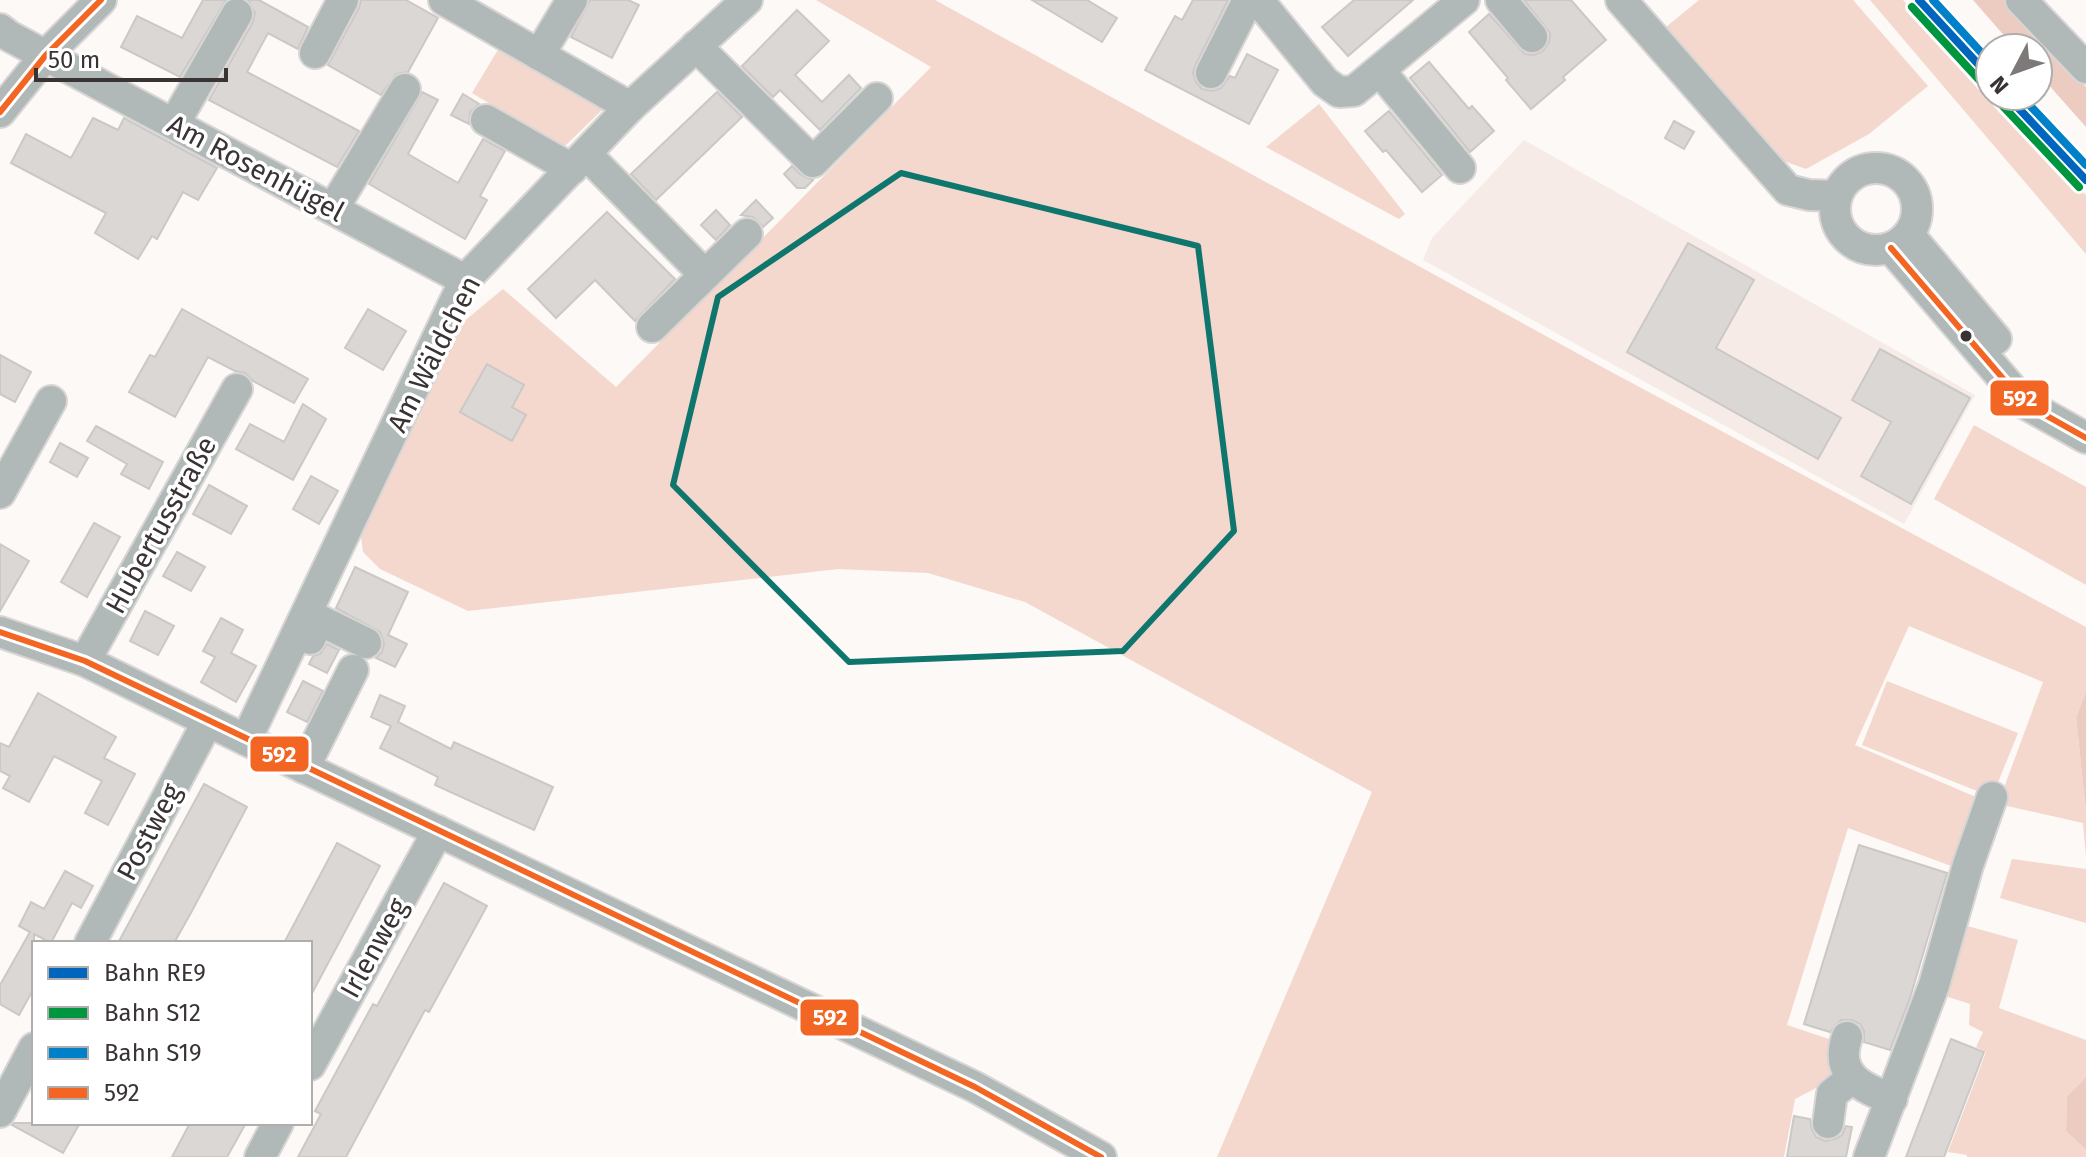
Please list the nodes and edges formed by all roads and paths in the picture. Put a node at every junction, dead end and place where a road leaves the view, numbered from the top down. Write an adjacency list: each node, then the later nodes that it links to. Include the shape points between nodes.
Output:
1 (101, 0): 17 (street)
2 (343, 0): 16 (street)
3 (444, 0): 18 (street)
4 (572, 0): 18 (street)
5 (747, 0): 15 (street, Am Wäldchen)
6 (1248, 0): 21 (street)
7 (1258, 0): 20 (street, via 1339,92 1354,91)
8 (1464, 0): 20 (street)
9 (1501, 0): 14 (street)
10 (1621, 0): 30 (street, via 1788,190)
11 (2021, 0): 19 (street)
12 (237, 14): 27 (street)
13 (0, 29): 17 (street, Am Rosenhügel)
14 (1532, 37)
15 (696, 46): 23 (street, via 813,162); 24 (street, Am Wäldchen)
16 (315, 53)
17 (46, 55): 25 (street); 27 (street, Am Rosenhügel)
18 (539, 55): 24 (street)
19 (2086, 68)
20 (1380, 71): 29 (street)
21 (1211, 73)
22 (405, 89): 31 (street)
23 (877, 98)
24 (630, 107): 28 (street, Am Wäldchen)
25 (0, 112)
26 (486, 120): 28 (street)
27 (174, 124): 31 (street, Am Rosenhügel)
28 (579, 162): 34 (street); 35 (street, Am Wäldchen)
29 (1460, 168)
30 (1837, 196): 33 (street, via 1836,221 1850,242 1877,251); 33 (street, via 1853,174 1867,169 1881,168 1906,180 1917,218)
31 (333, 209): 35 (street, Am Rosenhügel)
32 (747, 234): 34 (street)
33 (1900, 241): 39 (street)
34 (705, 275): 36 (street)
35 (465, 280): 42 (street, Am Wäldchen)
36 (652, 327)
37 (237, 389): 44 (street, Hubertusstraße)
38 (51, 401): 40 (street)
39 (2075, 432)
40 (0, 493)
41 (0, 632): 44 (street)
42 (298, 632): 43 (street, via 310,639 319,620); 47 (street, Am Wäldchen)
43 (366, 643)
44 (85, 661): 46 (street)
45 (353, 670): 48 (street)
46 (208, 721): 47 (street); 51 (street, Postweg)
47 (246, 740): 48 (street)
48 (304, 768): 50 (street)
49 (1992, 797): 56 (street, via 1934,985)
50 (438, 831): 54 (street, Irlenweg); 61 (street, via 975,1087)
51 (91, 941)
52 (1847, 1037): 55 (street, via 1843,1047)
53 (32, 1052): 57 (street)
54 (312, 1061)
55 (1852, 1078): 56 (street); 58 (street, via 1832,1094)
56 (1892, 1099): 62 (street)
57 (0, 1112)
58 (1828, 1123)
59 (277, 1125): 60 (street)
60 (260, 1157)
61 (1101, 1157)
62 (1869, 1157)

